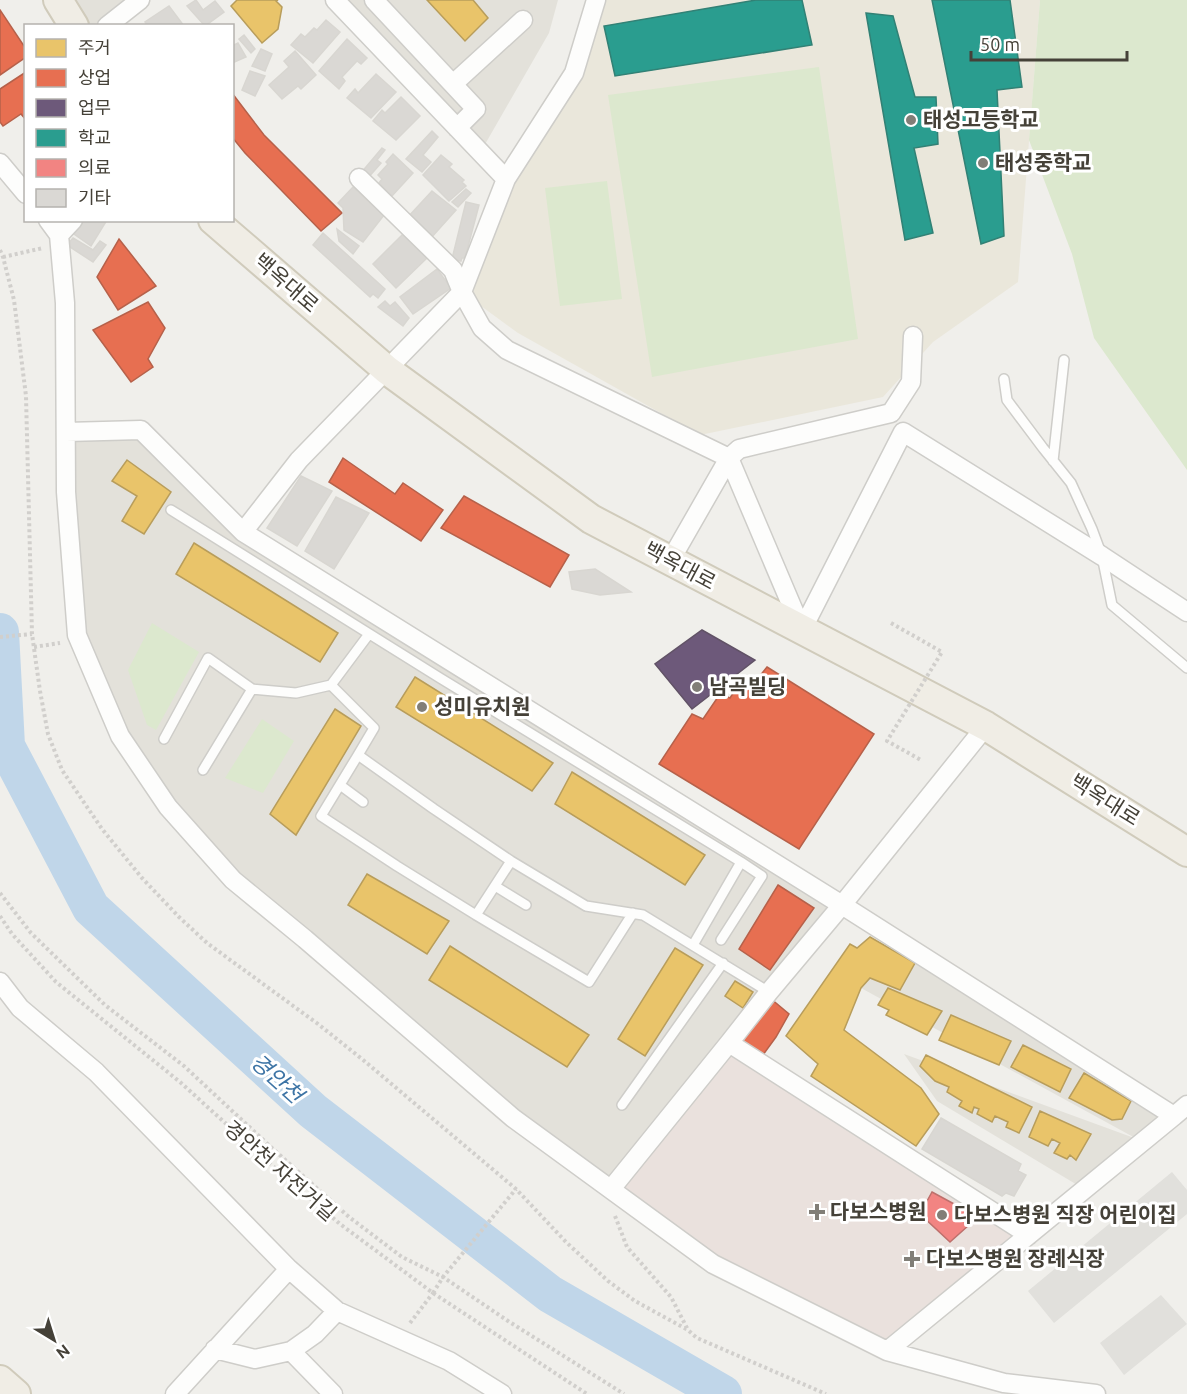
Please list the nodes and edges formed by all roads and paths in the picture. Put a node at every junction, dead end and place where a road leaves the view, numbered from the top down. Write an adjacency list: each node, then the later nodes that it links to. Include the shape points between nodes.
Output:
1 (58, 0): 7 (main road)
2 (140, 0): 8 (street)
3 (335, 0): 10 (street)
4 (374, 0): 9 (street)
5 (596, 0): 13 (street, via 574,74)
6 (523, 20): 9 (street)
7 (73, 24)
8 (110, 24)
9 (453, 84): 10 (street, via 476,109)
10 (457, 128): 13 (street)
11 (0, 163): 14 (street)
12 (359, 178): 19 (street, via 453,270)
13 (506, 179): 19 (street)
14 (24, 192)
15 (70, 222): 17 (street)
16 (215, 222): 22 (main road, 백옥대로)
17 (56, 233): 18 (path); 24 (street, via 65,303)
18 (3, 257)
19 (462, 292): 22 (street); 25 (street, via 482,328 507,350)
20 (913, 336): 25 (street, via 910,382 891,412 739,449)
21 (1064, 360): 26 (lane)
22 (387, 370): 28 (street, via 299,460); 30 (main road, 백옥대로, via 591,519)
23 (1004, 379): 26 (lane, via 1007,400)
24 (66, 432): 28 (street, via 141,430); 37 (street, via 66,492)
25 (729, 458): 30 (street); 33 (street)
26 (1053, 461): 29 (lane, via 1071,483)
27 (171, 510): 35 (lane)
28 (243, 532): 55 (street)
29 (1102, 556): 31 (street); 33 (street, via 903,432); 39 (lane, via 1112,605)
30 (670, 561): 33 (main road, 백옥대로)
31 (1187, 612)
32 (891, 623): 45 (path, bridge, via 942,652 887,741)
33 (802, 630): 42 (main road, 백옥대로)
34 (32, 634): 36 (path)
35 (369, 634): 40 (lane); 51 (lane)
36 (0, 637)
37 (80, 640): 38 (path); 68 (street, via 120,736 168,807 233,880 513,1118)
38 (34, 647)
39 (1187, 668)
40 (331, 685): 41 (lane, via 296,693); 44 (lane, via 374,728)
41 (252, 689): 43 (lane, via 208,658); 46 (lane)
42 (986, 726): 49 (main road, 백옥대로); 55 (street)
43 (164, 739)
44 (358, 755): 47 (lane); 50 (lane)
45 (921, 760)
46 (203, 770)
47 (340, 785): 48 (lane); 57 (lane, via 321,816)
48 (363, 802)
49 (1187, 852)
50 (512, 861): 52 (lane); 56 (lane, via 586,906)
51 (741, 862): 59 (lane, via 762,876); 60 (lane)
52 (495, 886): 54 (lane); 57 (lane)
53 (0, 893): 71 (path, via 31,933 105,1005 184,1066 349,1217 402,1257)
54 (526, 905)
55 (842, 905): 63 (street); 66 (street)
56 (633, 913): 57 (lane, via 589,982); 60 (lane)
57 (476, 915)
58 (0, 916): 72 (path, 경안천 자전거길, via 56,982 180,1082 340,1224)
59 (721, 940)
60 (693, 945): 61 (lane)
61 (723, 963): 63 (lane); 65 (lane)
62 (0, 982): 70 (street, via 20,1008 96,1072)
63 (769, 992): 64 (street)
64 (729, 1043): 68 (street); 69 (street)
65 (622, 1105)
66 (1180, 1110): 69 (street)
67 (516, 1189): 71 (path, bridge)
68 (610, 1189): 74 (path, via 627,1247 671,1297); 77 (street, via 713,1264)
69 (1029, 1235): 77 (street)
70 (289, 1269): 73 (street); 76 (street)
71 (443, 1277): 72 (path, bridge); 85 (path)
72 (434, 1293): 75 (path); 84 (path, 경안천 자전거길)
73 (337, 1311): 75 (street); 78 (street)
74 (688, 1330)
75 (399, 1338): 83 (street, via 449,1361)
76 (215, 1349): 78 (street, via 255,1359); 81 (street)
77 (887, 1350): 86 (street, via 1004,1383)
78 (291, 1351): 82 (street)
79 (0, 1380): 80 (main road)
80 (16, 1394)
81 (175, 1394)
82 (333, 1394)
83 (502, 1394)
84 (587, 1394)
85 (624, 1394)
86 (1096, 1394)

